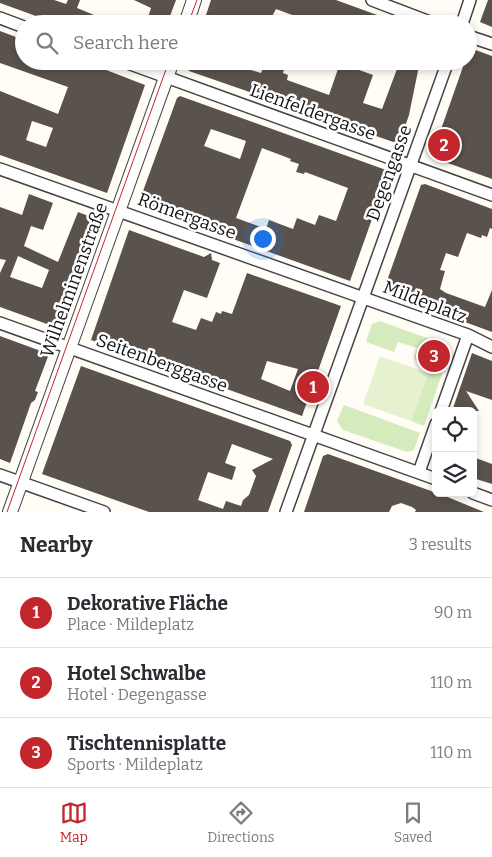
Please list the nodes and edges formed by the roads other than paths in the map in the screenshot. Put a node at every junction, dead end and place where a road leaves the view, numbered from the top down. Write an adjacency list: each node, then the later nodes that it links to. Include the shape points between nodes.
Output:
1 (194, 0): 4 (street)
2 (372, 0): 5 (street)
3 (470, 0): 6 (street)
4 (189, 15)
5 (411, 15)
6 (465, 15)
7 (0, 18): 8 (street)
8 (15, 24)
9 (477, 39): 10 (street)
10 (492, 44)
11 (147, 70): 14 (street, Lienfeldergasse)
12 (169, 70): 14 (street, Wilhelminenstraße)
13 (445, 70): 15 (street, Degengasse)
14 (167, 77): 15 (street, Lienfeldergasse); 18 (street, Wilhelminenstraße)
15 (410, 166): 17 (street, Lienfeldergasse); 19 (street, Degengasse)
16 (0, 169): 18 (street, Römergasse)
17 (492, 195)
18 (118, 211): 19 (street, Römergasse); 23 (street, Wilhelminenstraße)
19 (363, 297): 21 (street, Mildeplatz); 25 (street, Mildeplatz)
20 (0, 323): 23 (street, Seitenberggasse)
21 (468, 335): 22 (street); 24 (street, Mildeplatz)
22 (492, 347)
23 (69, 348): 25 (street, Seitenberggasse); 30 (street, Wilhelminenstraße)
24 (442, 407)
25 (313, 435): 27 (street); 35 (street)
26 (432, 435): 27 (street)
27 (418, 472): 29 (street)
28 (0, 475): 30 (street)
29 (432, 477)
30 (21, 482): 33 (street, Wilhelminenstraße); 34 (street)
31 (477, 494): 32 (street)
32 (492, 500)
33 (10, 512)
34 (104, 512)
35 (286, 512)

